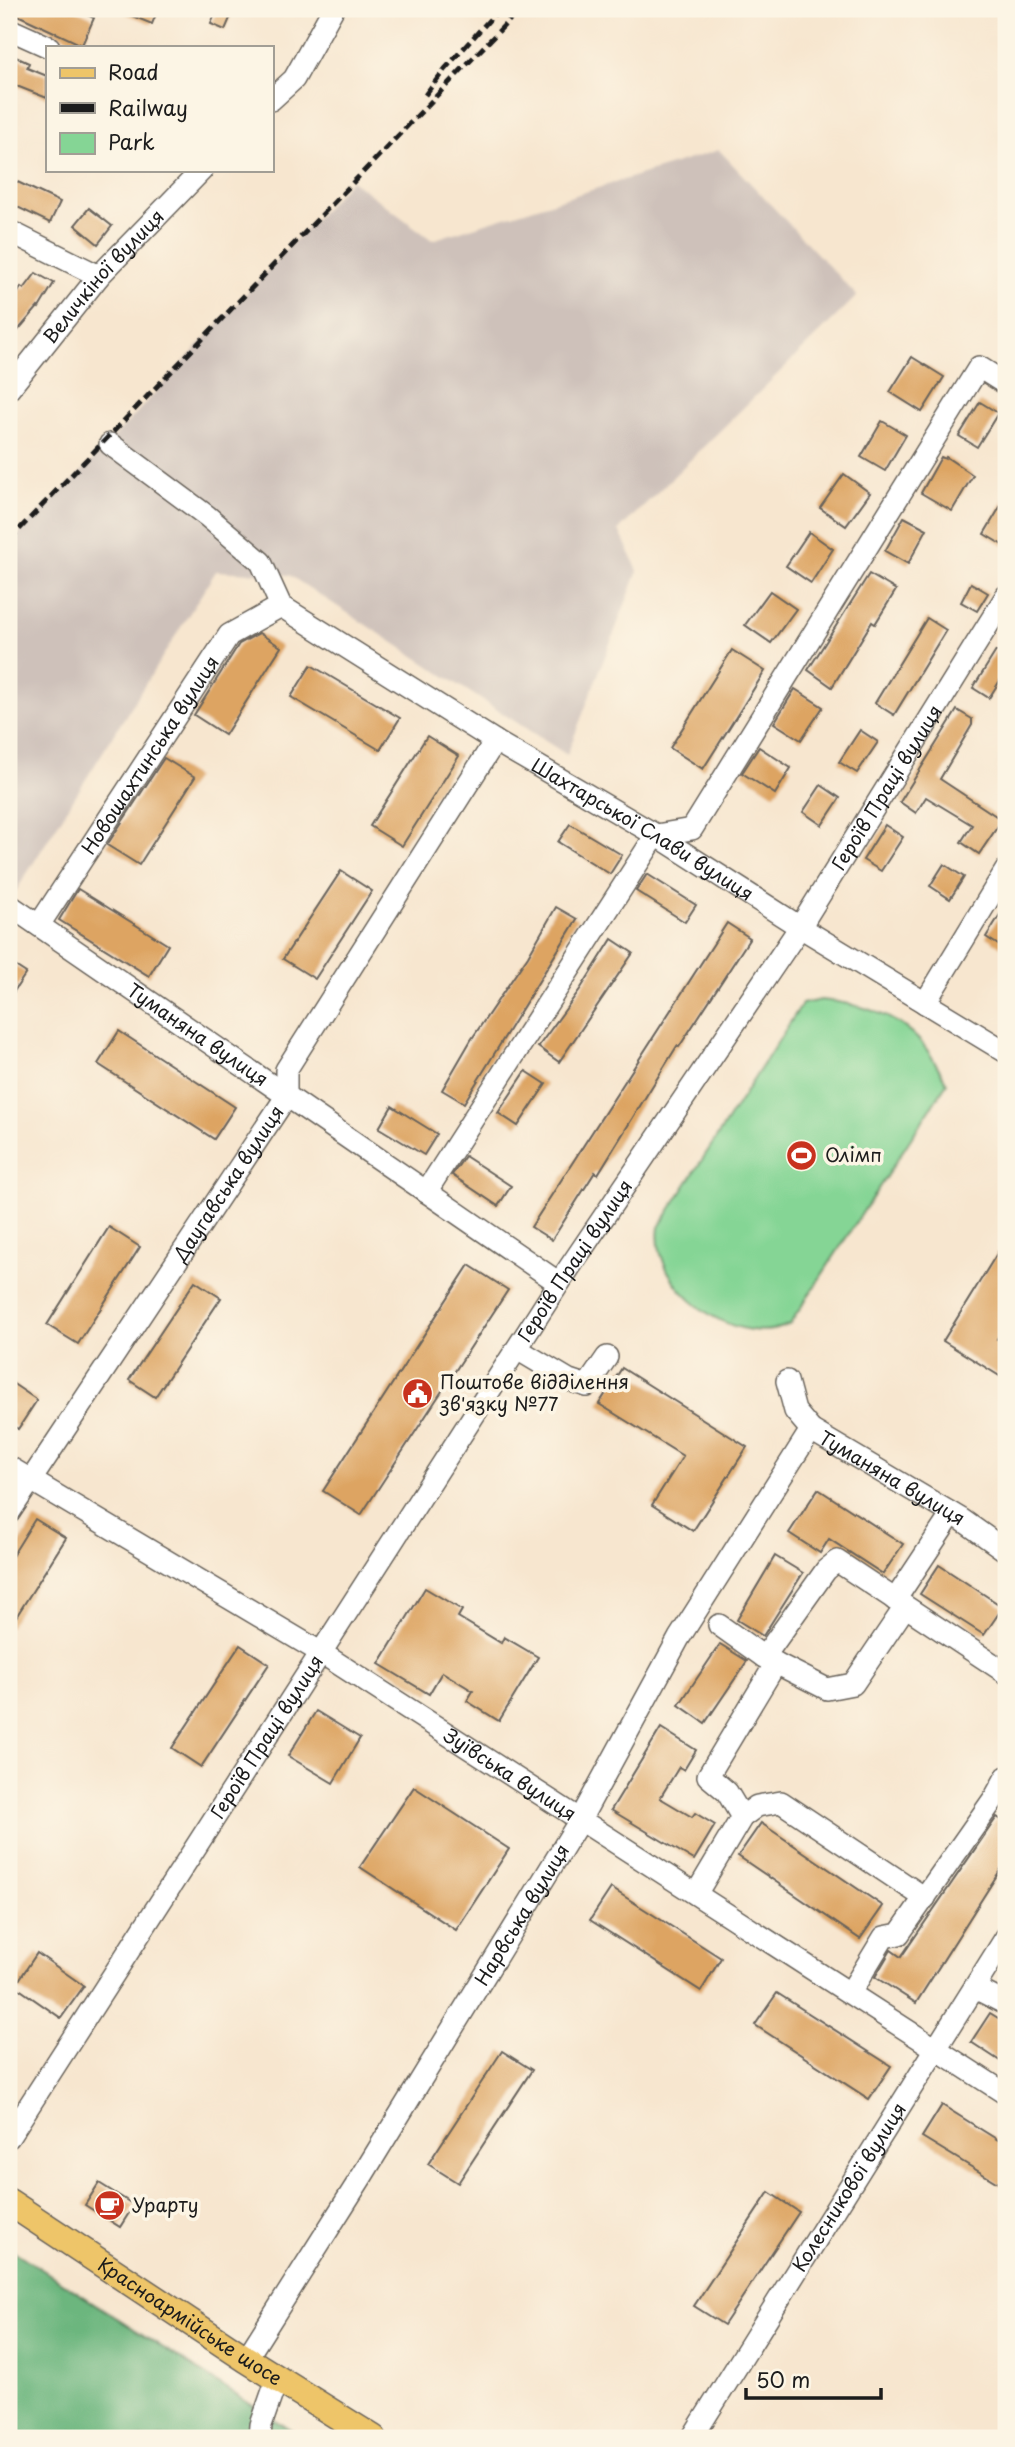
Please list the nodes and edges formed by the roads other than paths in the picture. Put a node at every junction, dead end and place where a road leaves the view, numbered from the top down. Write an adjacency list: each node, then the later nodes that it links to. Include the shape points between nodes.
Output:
1 (333, 9): 4 (street, via 294,79)
2 (9, 29): 3 (street)
3 (47, 46)
4 (273, 98)
5 (200, 172): 7 (street, Величкіної вулиця)
6 (9, 231): 7 (street)
7 (99, 276): 9 (street, Величкіної вулиця)
8 (1006, 384): 14 (street, via 979,368 692,830)
9 (9, 389)
10 (110, 444): 12 (street, via 208,516 261,562)
11 (1006, 596): 18 (street, Героїв Праці вулиця)
12 (281, 606): 13 (street, Шахтарської Слави вулиця); 17 (street, Новошахтинська вулиця, via 229,635)
13 (495, 741): 14 (street, Шахтарської Слави вулиця); 21 (street, Даугавська вулиця, via 286,1070)
14 (656, 835): 18 (street, Шахтарської Слави вулиця); 22 (street)
15 (1006, 870): 19 (street)
16 (9, 905): 17 (street, Туманяна вулиця)
17 (39, 925): 21 (street, Туманяна вулиця)
18 (800, 927): 19 (street, Шахтарської Слави вулиця); 23 (street, Героїв Праці вулиця)
19 (925, 1003): 20 (street, Шахтарської Слави вулиця)
20 (1006, 1052)
21 (286, 1097): 22 (street, Туманяна вулиця); 29 (street, Даугавська вулиця)
22 (426, 1192): 23 (street, Туманяна вулиця)
23 (559, 1283): 24 (street, Героїв Праці вулиця)
24 (517, 1349): 25 (street, via 587,1386); 35 (street, Героїв Праці вулиця)
25 (607, 1357)
26 (787, 1381): 27 (street, via 795,1411)
27 (811, 1430): 31 (street, Туманяна вулиця); 41 (street, Нарвська вулиця, via 679,1638)
28 (9, 1467): 29 (street, Зуївська вулиця)
29 (29, 1479): 30 (street, Даугавська вулиця); 35 (street, Зуївська вулиця)
30 (9, 1513)
31 (952, 1514): 32 (street, Туманяна вулиця); 33 (street)
32 (1006, 1551)
33 (900, 1603): 36 (street, via 853,1684 827,1689); 36 (street, via 837,1561 826,1570); 37 (street)
34 (719, 1625): 36 (street)
35 (320, 1652): 41 (street, Зуївська вулиця); 50 (street, Героїв Праці вулиця)
36 (770, 1660): 40 (street, via 708,1776 727,1792)
37 (1006, 1673)
38 (1006, 1777): 39 (street)
39 (1001, 1800): 43 (street)
40 (742, 1817): 42 (street); 43 (street, via 757,1806 781,1802)
41 (580, 1820): 42 (street, Зуївська вулиця); 52 (street, Нарвська вулиця)
42 (696, 1894): 46 (street, Зуївська вулиця)
43 (925, 1898): 46 (street, via 899,1934 884,1937)
44 (1006, 1937): 45 (street, Колесникової вулиця)
45 (975, 1988): 47 (street); 48 (street, Колесникової вулиця)
46 (850, 1993): 48 (street, Зуївська вулиця)
47 (1006, 2004)
48 (937, 2049): 49 (street, Зуївська вулиця); 56 (street, Колесникової вулиця)
49 (1006, 2094)
50 (9, 2137)
51 (9, 2202): 52 (main road, Красноармійське шосе)
52 (246, 2360): 53 (main road, Красноармійське шосе)
53 (277, 2379): 54 (street); 55 (main road, Красноармійське шосе)
54 (260, 2438)
55 (373, 2438)
56 (692, 2438)

